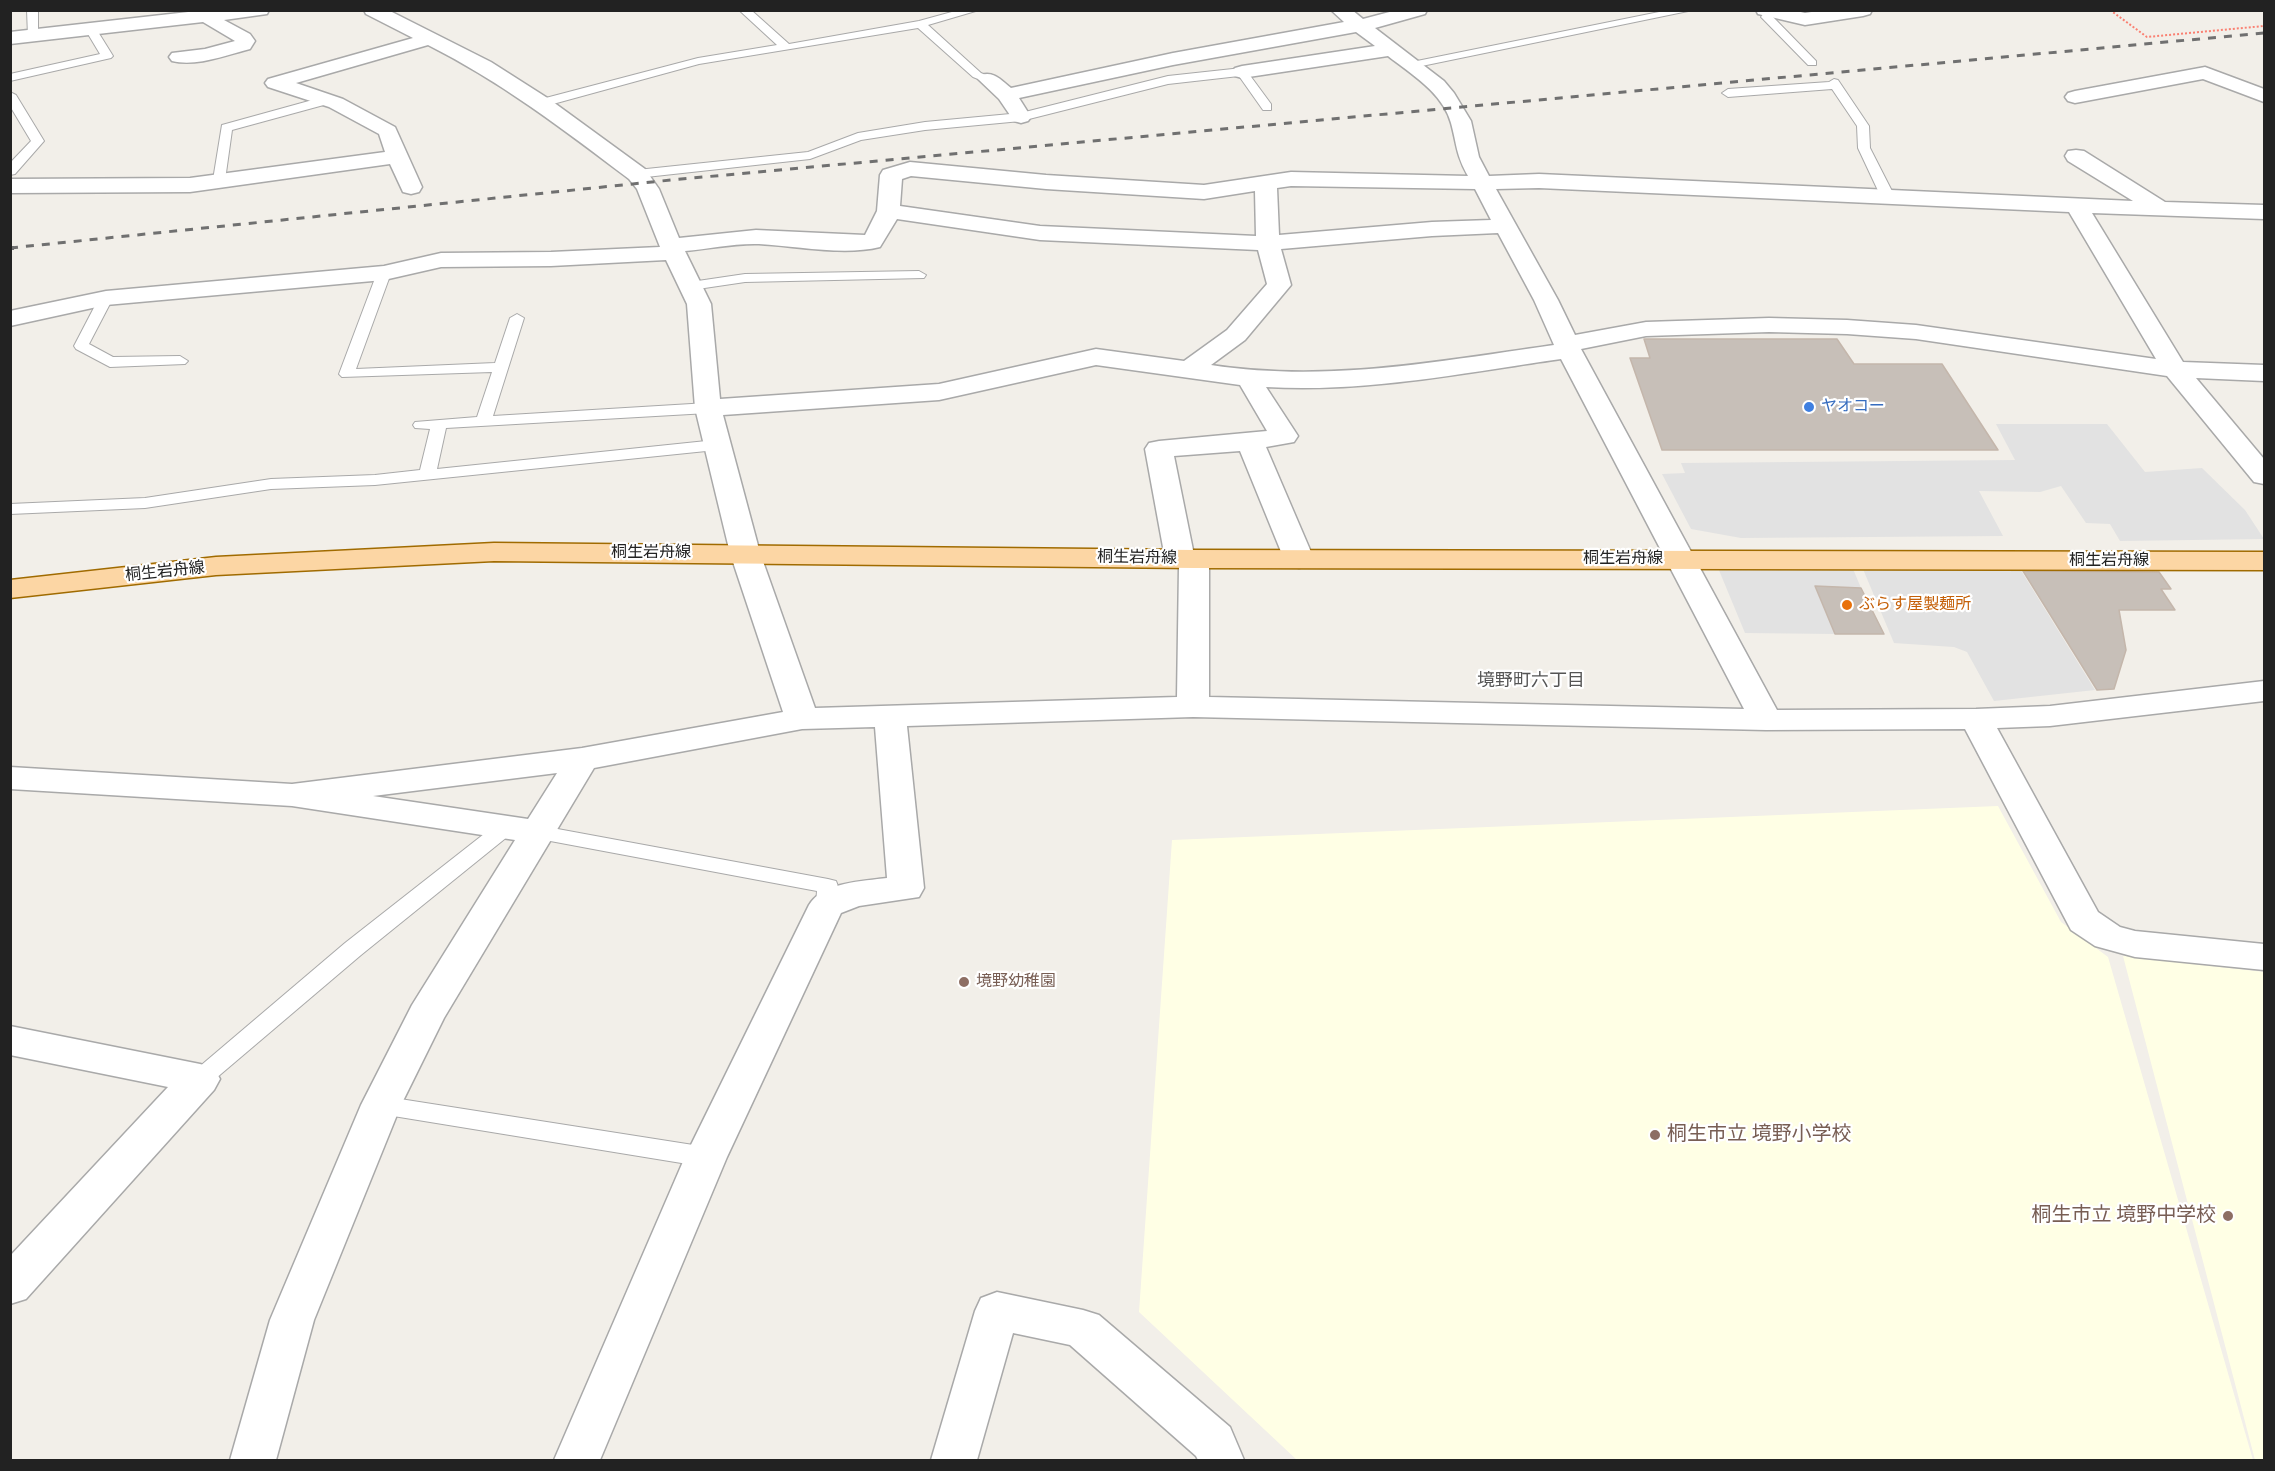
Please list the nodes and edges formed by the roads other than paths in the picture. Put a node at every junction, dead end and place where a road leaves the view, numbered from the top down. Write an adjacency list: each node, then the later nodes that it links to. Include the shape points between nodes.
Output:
1 (32, 10): 15 (lane)
2 (260, 10): 11 (street)
3 (373, 10): 17 (street)
4 (744, 10): 18 (lane)
5 (974, 10): 12 (lane)
6 (1340, 10): 13 (street)
7 (1418, 10): 13 (street)
8 (1688, 10): 22 (lane)
9 (1863, 10): 10 (street, via 1805,19)
10 (1768, 11): 21 (lane, via 1767,17)
11 (211, 16): 14 (street); 20 (street, via 212,21 243,38 243,45)
12 (920, 24): 18 (lane); 25 (lane, via 977,75)
13 (1360, 26): 19 (street); 28 (street, via 1173,59)
14 (91, 29): 15 (street); 24 (lane, via 107,56)
15 (34, 36): 16 (street)
16 (10, 38)
17 (430, 39): 31 (street, via 275,82); 32 (street, via 484,66)
18 (786, 46): 32 (lane, via 698,61)
19 (1390, 50): 22 (street); 23 (street)
20 (179, 57)
21 (1812, 63)
22 (1412, 65): 41 (street, via 1437,85 1459,115 1465,149)
23 (1242, 72): 33 (lane); 34 (lane, via 1168,80)
24 (10, 78)
25 (988, 79): 28 (street)
26 (1728, 93): 44 (lane, via 1835,85 1863,126 1864,148)
27 (10, 95): 37 (lane, via 38,141)
28 (1007, 95): 34 (street)
29 (2265, 96): 30 (street, via 2205,73)
30 (2075, 97)
31 (327, 100): 36 (street, via 388,130); 39 (lane, via 226,128)
32 (542, 103): 38 (street)
33 (1267, 107)
34 (1021, 117): 38 (lane, via 886,132 780,160)
35 (2076, 156): 46 (street)
36 (397, 157): 39 (street); 43 (street)
37 (10, 171)
38 (637, 174): 51 (street, via 648,189)
39 (219, 180): 42 (street, via 190,185)
40 (1266, 182): 41 (street, via 1321,179); 47 (street, via 1204,192 910,169 891,175); 50 (street)
41 (1481, 183): 44 (street, via 1539,181); 49 (street)
42 (10, 186)
43 (411, 187)
44 (1888, 196): 45 (street)
45 (2076, 206): 46 (street); 62 (street)
46 (2160, 209): 48 (street)
47 (889, 211): 50 (street, via 1040,232); 51 (street, via 872,242 768,237)
48 (2265, 212)
49 (1505, 226): 50 (street); 58 (street)
50 (1268, 243): 61 (street, via 1279,285 1236,335)
51 (673, 250): 52 (street, via 551,259 441,260); 54 (street)
52 (384, 273): 55 (street); 60 (lane, via 347,374)
53 (919, 275): 54 (lane, via 745,278)
54 (691, 286): 65 (street, via 699,304)
55 (106, 298): 57 (street); 59 (lane, via 81,346 110,362)
56 (517, 318): 60 (lane)
57 (10, 319)
58 (1568, 347): 62 (street, via 1646,329 1847,327 1916,332); 64 (street, via 1405,374 1332,380); 77 (street)
59 (180, 361)
60 (502, 367): 66 (lane)
61 (1190, 369): 64 (street); 65 (street, via 1096,357 939,392)
62 (2175, 369): 63 (street); 72 (street)
63 (2265, 373)
64 (1252, 378): 69 (street, via 1253,388 1284,436)
65 (708, 408): 66 (lane); 70 (street)
66 (484, 421): 67 (lane)
67 (439, 424): 68 (lane); 71 (lane)
68 (421, 425)
69 (1250, 442): 75 (street, via 1159,449); 76 (street)
70 (716, 445): 71 (lane); 74 (street)
71 (427, 474): 73 (lane, via 271,484 145,503)
72 (2265, 476)
73 (10, 509)
74 (745, 554): 75 (main road, 桐生岩舟線); 79 (main road, 桐生岩舟線, via 494,552 376,556 216,566); 83 (street)
75 (1187, 559): 76 (main road, 桐生岩舟線); 81 (street)
76 (1299, 559): 77 (main road, 桐生岩舟線)
77 (1679, 559): 78 (main road, 桐生岩舟線); 85 (street)
78 (2265, 561)
79 (10, 589)
80 (2265, 691): 84 (street, via 2050,716)
81 (1194, 707): 82 (street); 85 (street)
82 (890, 716): 83 (street); 90 (street, via 906,888 854,894)
83 (801, 719): 86 (street)
84 (1976, 719): 85 (street); 91 (street, via 2084,921 2109,937 2135,944)
85 (1766, 720)
86 (582, 759): 88 (street); 89 (street)
87 (10, 777): 88 (street)
88 (292, 795): 89 (street)
89 (521, 830): 90 (lane, via 828,886); 93 (lane, via 353,949); 94 (street)
90 (827, 905): 95 (street)
91 (2265, 957)
92 (10, 1040): 93 (street)
93 (200, 1079): 96 (street)
94 (381, 1105): 95 (lane); 97 (street, via 292,1320)
95 (706, 1157): 98 (street)
96 (10, 1286)
97 (253, 1461)
98 (577, 1461)
99 (954, 1461): 100 (street, via 997,1311 1083,1329 1213,1442)
100 (1221, 1461)

